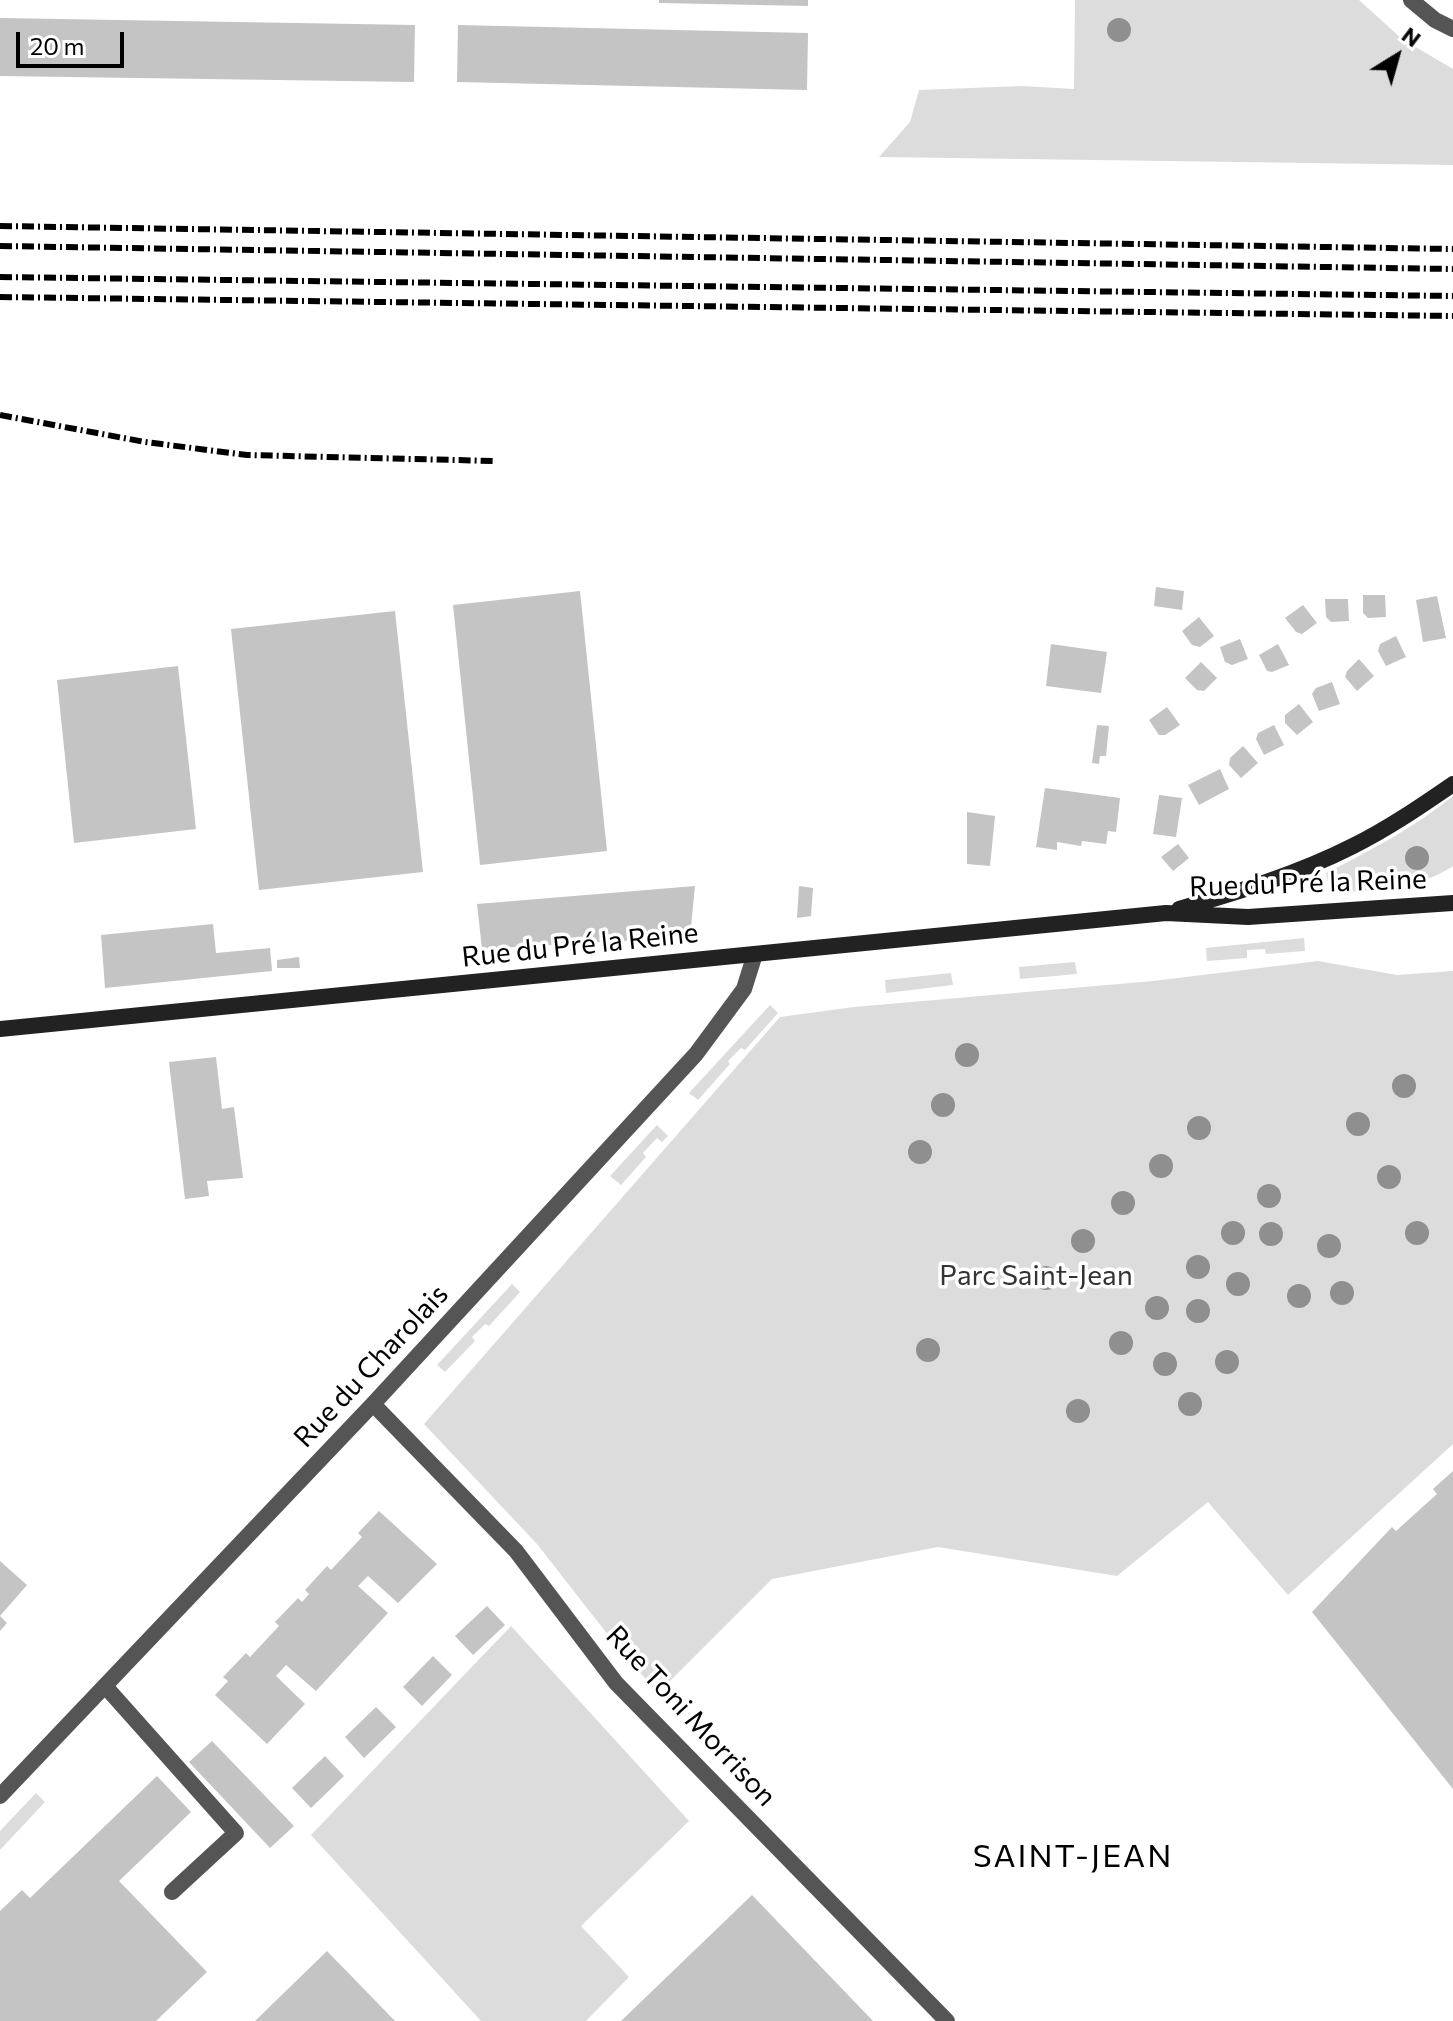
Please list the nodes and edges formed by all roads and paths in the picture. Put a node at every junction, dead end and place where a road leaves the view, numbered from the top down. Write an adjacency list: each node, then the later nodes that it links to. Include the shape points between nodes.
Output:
1 (1411, 0): 2 (street)
2 (1453, 29)
3 (1453, 784): 5 (main road, Rue du Pré la Reine, via 1351,847 1252,887)
4 (1453, 903): 5 (main road, Rue du Pré la Reine, via 1248,917)
5 (1166, 913): 6 (main road, Rue du Pré la Reine)
6 (755, 954): 7 (main road, Rue du Pré la Reine); 8 (street, Rue du Charolais, via 744,989 696,1054)
7 (0, 1029)
8 (373, 1404): 9 (street, Rue du Charolais); 12 (street, Rue Toni Morrison, via 516,1551 616,1683)
9 (105, 1686): 10 (street, Rue du Charolais); 11 (street, via 236,1833)
10 (0, 1796)
11 (172, 1892)
12 (947, 2021)

